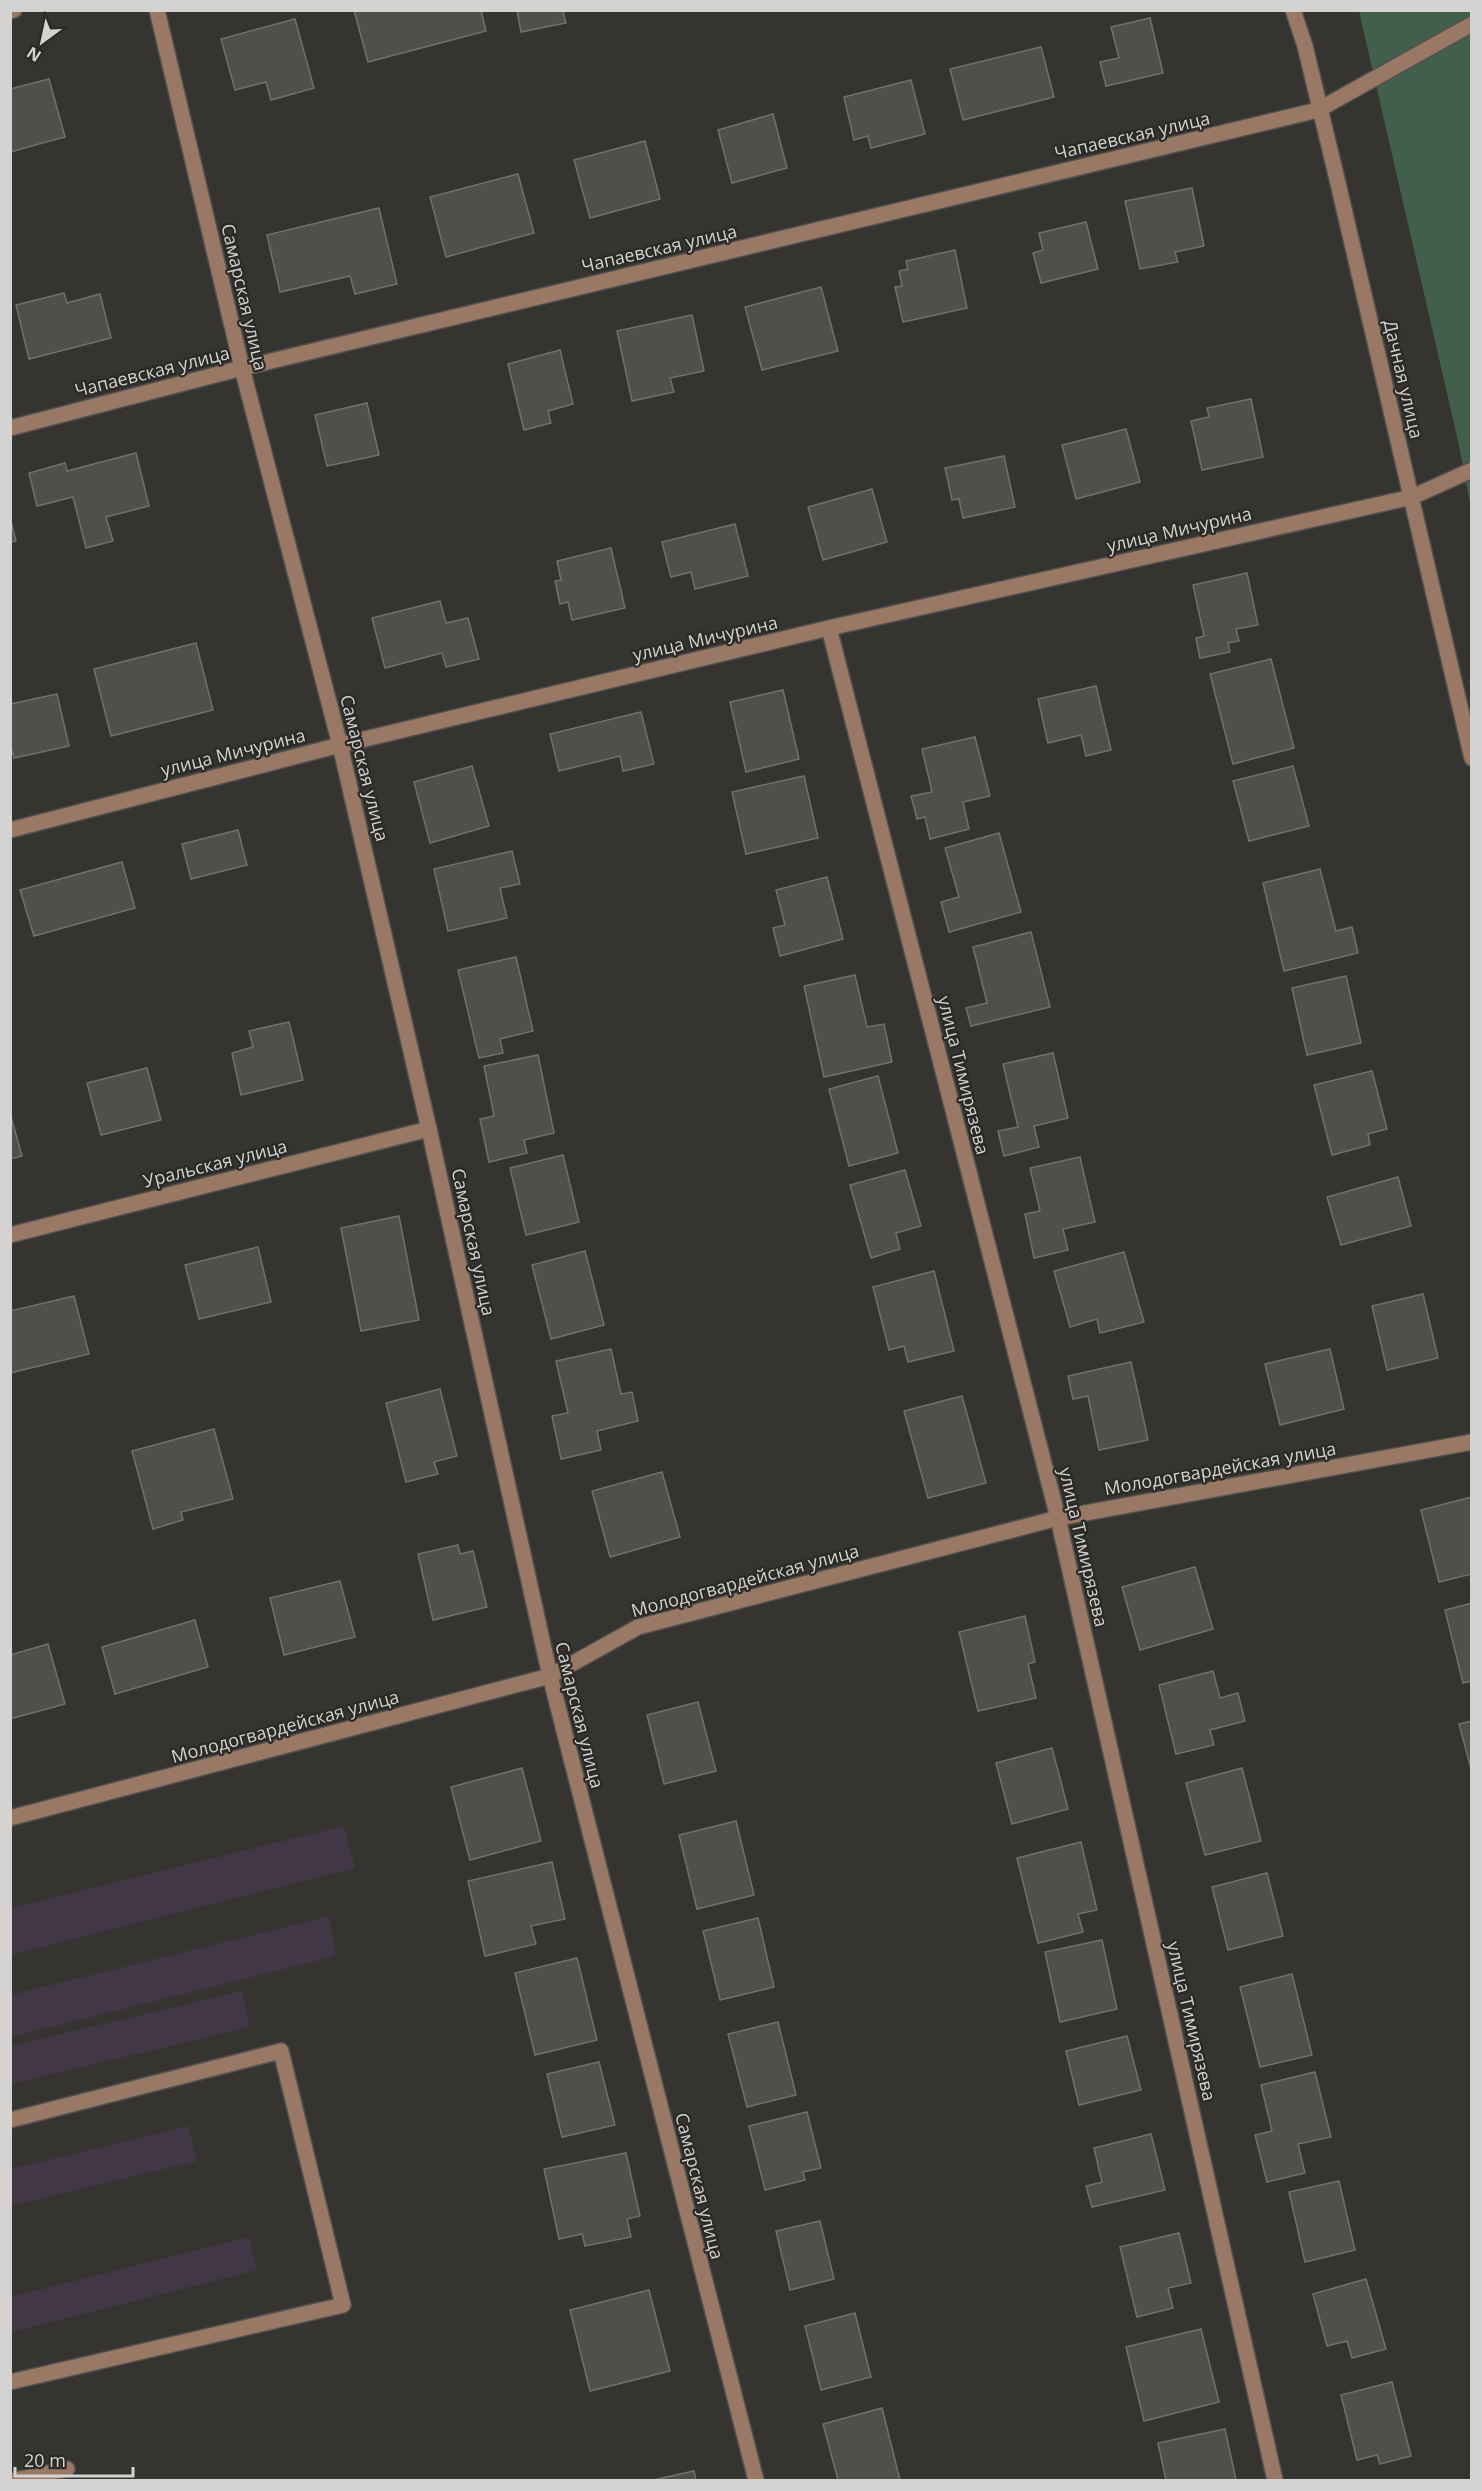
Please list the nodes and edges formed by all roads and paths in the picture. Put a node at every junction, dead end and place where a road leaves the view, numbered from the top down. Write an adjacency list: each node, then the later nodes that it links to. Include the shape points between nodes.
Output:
1 (157, 10): 5 (street, Самарская улица)
2 (1293, 10): 4 (street, Дачная улица)
3 (1472, 24): 4 (street, Чапаевская улица)
4 (1318, 110): 5 (street, Чапаевская улица); 8 (street, Дачная улица)
5 (242, 368): 6 (street, Чапаевская улица); 10 (street, Самарская улица)
6 (10, 428)
7 (1472, 470): 8 (street, улица Мичурина)
8 (1412, 496): 9 (street, улица Мичурина); 11 (street, Дачная улица)
9 (829, 628): 10 (street, улица Мичурина); 16 (street, улица Тимирязева)
10 (340, 745): 12 (street, улица Мичурина); 13 (street, Самарская улица)
11 (1472, 758)
12 (10, 830)
13 (429, 1129): 14 (street, Уральская улица); 17 (street, Самарская улица)
14 (10, 1235)
15 (1472, 1442): 16 (street, Молодогвардейская улица)
16 (1058, 1518): 17 (street, Молодогвардейская улица, via 638,1627); 24 (street, улица Тимирязева)
17 (550, 1676): 18 (street, Молодогвардейская улица); 23 (street, Самарская улица)
18 (10, 1818)
19 (10, 2120): 20 (street, via 281,2050 343,2305)
20 (10, 2382)
21 (67, 2469): 22 (street)
22 (15, 2481)
23 (756, 2481)
24 (1275, 2481)

